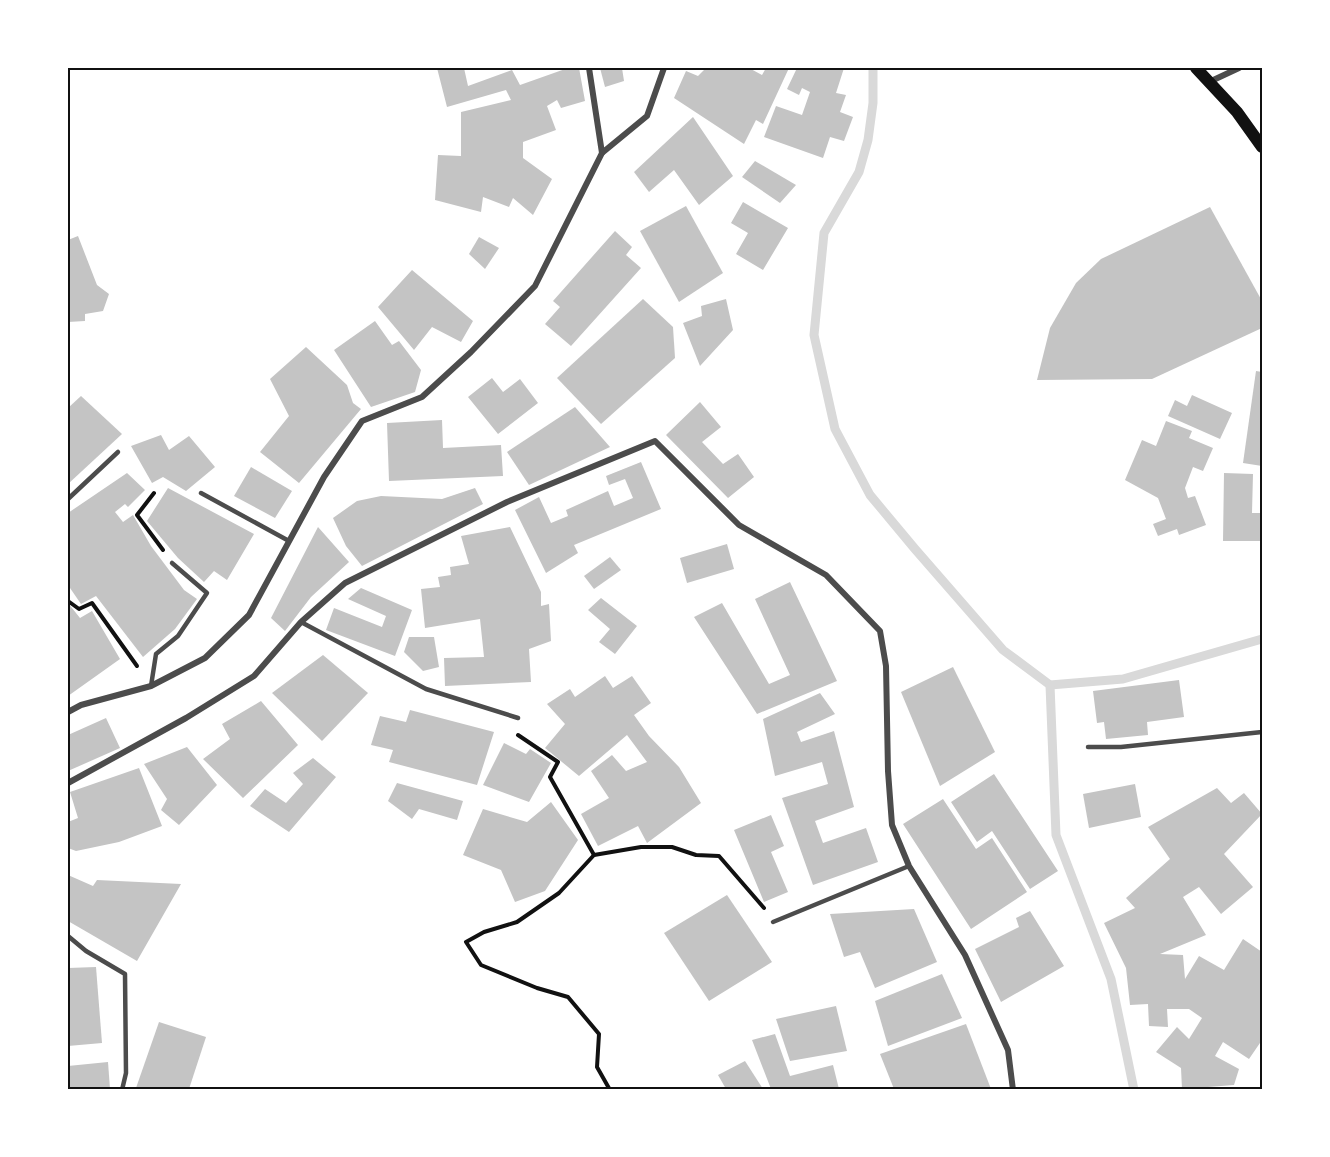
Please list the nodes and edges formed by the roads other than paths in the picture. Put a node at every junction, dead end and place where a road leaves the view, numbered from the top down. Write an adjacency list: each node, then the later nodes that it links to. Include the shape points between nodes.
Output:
1 (589, 68): 7 (street)
2 (664, 68): 7 (street, via 647,116)
3 (1196, 68): 5 (main road)
4 (1239, 68): 5 (street)
5 (1209, 82): 6 (main road)
6 (1263, 147)
7 (602, 153): 11 (street, via 535,286 422,397 362,421 324,477)
8 (118, 452): 10 (lane)
9 (201, 493): 11 (lane)
10 (68, 499)
11 (289, 541): 14 (street, via 249,615 205,658)
12 (172, 563): 14 (lane, via 207,593 177,636 156,654)
13 (301, 622): 16 (lane, via 426,689); 19 (street, via 254,676); 20 (street, via 345,583 507,502 655,441 739,525 826,575 880,631 886,666 892,825)
14 (151, 686): 15 (street)
15 (68, 712)
16 (518, 718)
17 (1263, 732): 18 (lane)
18 (1088, 747)
19 (68, 783)
20 (909, 866): 21 (lane); 24 (street, via 964,955 1008,1050)
21 (773, 922)
22 (68, 936): 23 (lane, via 125,974 126,1073)
23 (122, 1089)
24 (1013, 1089)

